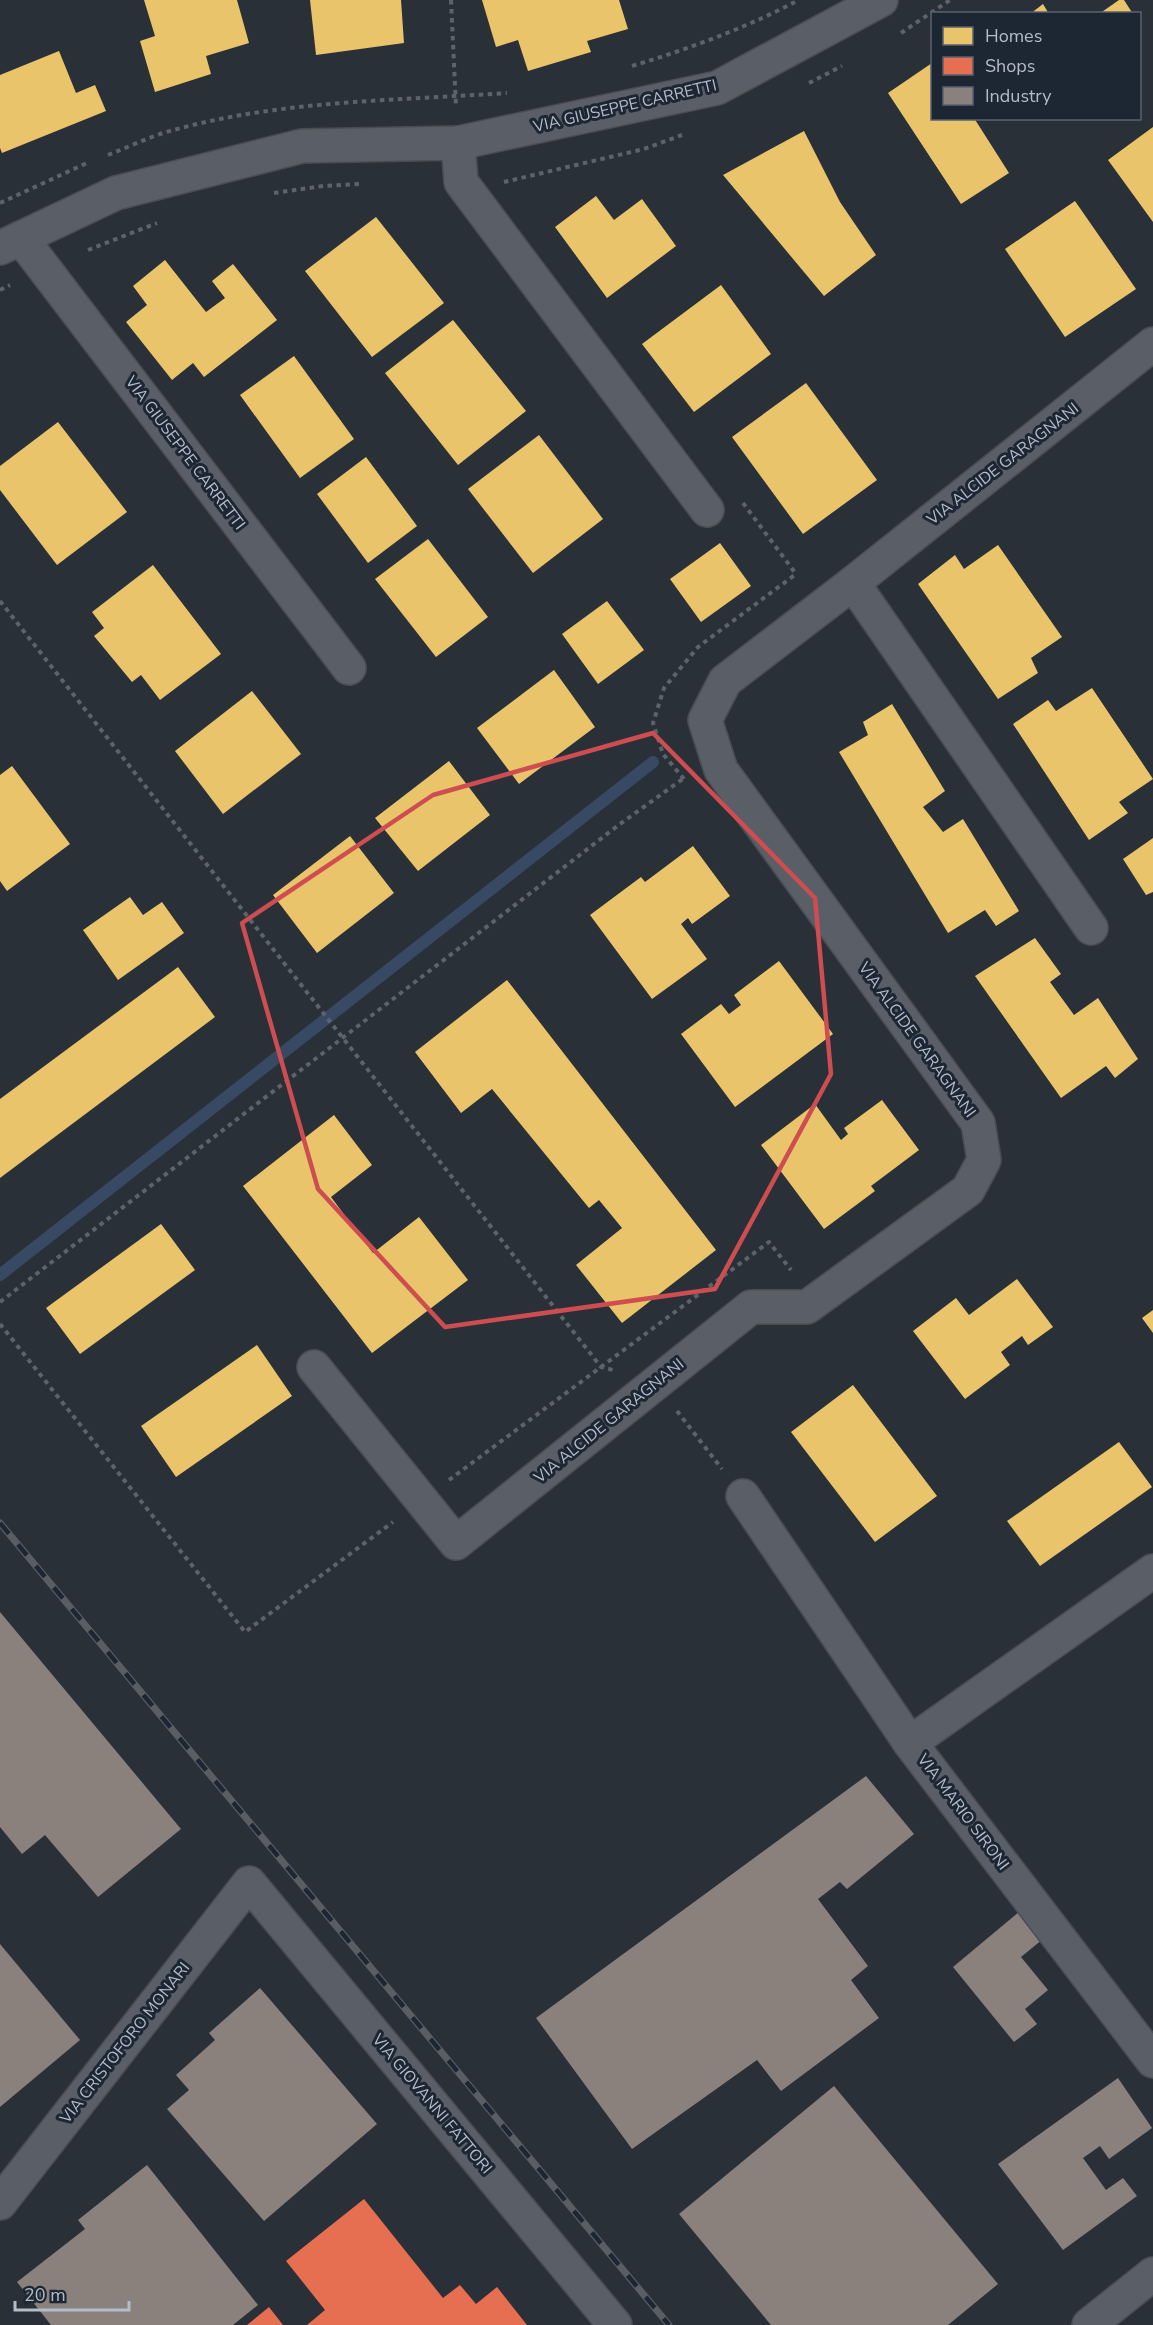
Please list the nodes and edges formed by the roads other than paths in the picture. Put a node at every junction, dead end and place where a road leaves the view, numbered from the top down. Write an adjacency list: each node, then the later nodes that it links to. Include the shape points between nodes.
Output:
1 (881, 0): 2 (street, VIA GIUSEPPE CARRETTI, via 717,88)
2 (458, 143): 3 (street, VIA GIUSEPPE CARRETTI, via 302,146 116,193); 5 (street, via 461,182)
3 (11, 243): 7 (street, VIA GIUSEPPE CARRETTI)
4 (1153, 344): 6 (street, VIA ALCIDE GARAGNANI)
5 (707, 510)
6 (853, 583): 8 (street); 9 (street, VIA ALCIDE GARAGNANI, via 725,681 705,720 721,770 978,1123 984,1160 968,1190 807,1307 751,1307 456,1543)
7 (349, 668)
8 (1091, 928)
9 (314, 1367)
10 (742, 1496): 12 (street)
11 (1153, 1570): 12 (street, VIA MARIO SIRONI)
12 (910, 1743): 14 (street, VIA MARIO SIRONI)
13 (249, 1884): 15 (street, VIA CRISTOFORO MONARI); 17 (street, VIA GIOVANNI FATTORI)
14 (1153, 2061)
15 (0, 2203)
16 (1153, 2274): 18 (street)
17 (615, 2325)
18 (1089, 2325)

